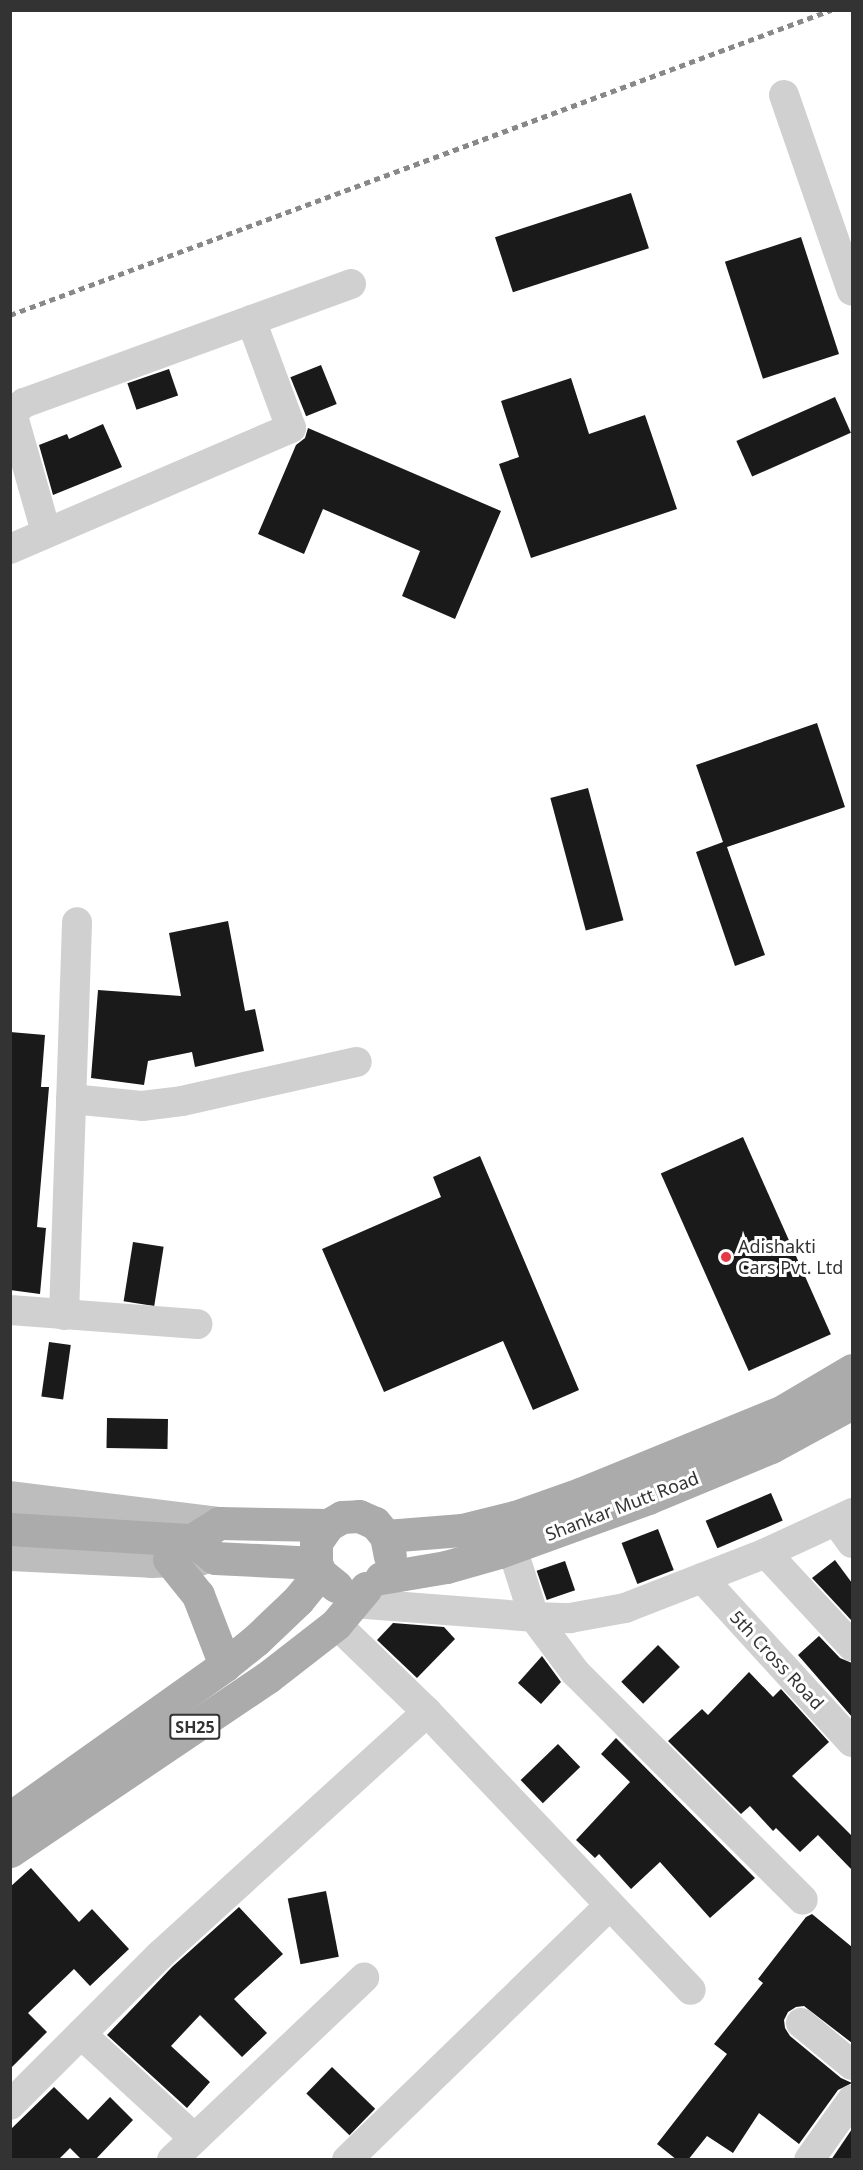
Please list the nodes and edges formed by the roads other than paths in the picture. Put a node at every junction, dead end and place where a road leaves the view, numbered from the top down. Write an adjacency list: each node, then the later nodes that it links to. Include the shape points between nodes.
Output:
1 (784, 94): 3 (street)
2 (351, 284): 4 (street)
3 (852, 291)
4 (251, 320): 5 (street, via 14,411); 5 (street, via 291,428)
5 (46, 532): 6 (street)
6 (10, 549)
7 (77, 922): 9 (street)
8 (357, 1062): 9 (street, via 142,1106)
9 (71, 1099): 11 (street)
10 (10, 1310): 11 (street)
11 (64, 1315): 12 (street)
12 (197, 1324)
13 (852, 1370): 20 (main road, Shankar Mutt Road, via 783,1412 580,1494 515,1517 462,1530)
14 (852, 1404): 21 (main road, Shankar Mutt Road, via 761,1451)
15 (10, 1497): 16 (main road)
16 (219, 1523): 17 (main road); 22 (main road)
17 (328, 1525): 20 (main road, via 342,1516 359,1516 375,1523); 25 (main road, SH25, via 316,1542)
18 (847, 1526): 23 (street)
19 (10, 1529): 22 (main road)
20 (386, 1536): 27 (main road, via 390,1557)
21 (512, 1548): 27 (main road, Shankar Mutt Road); 28 (street)
22 (190, 1549): 24 (main road, via 151,1561); 25 (main road); 30 (main road, via 198,1595)
23 (766, 1553): 26 (street); 29 (street)
24 (10, 1554)
25 (318, 1568): 27 (main road, Shankar Mutt Road, via 332,1585); 30 (main road, SH25, via 298,1600)
26 (702, 1578): 28 (street, via 625,1608 570,1618); 32 (street, 5th Cross Road)
27 (359, 1598): 28 (street); 31 (street); 34 (main road, SH25, via 238,1698)
28 (534, 1617): 35 (street, via 589,1688)
29 (852, 1646)
30 (225, 1665): 33 (main road, SH25)
31 (427, 1712): 36 (street); 40 (street, via 160,1955)
32 (852, 1742)
33 (10, 1818)
34 (10, 1851)
35 (803, 1900)
36 (610, 1905): 38 (street); 46 (street)
37 (364, 1978): 44 (street)
38 (691, 1990)
39 (801, 2023): 41 (street)
40 (81, 2034): 43 (street); 44 (street)
41 (852, 2065)
42 (852, 2100): 47 (street)
43 (10, 2104)
44 (194, 2138): 45 (street)
45 (172, 2160)
46 (347, 2160)
47 (809, 2160)

